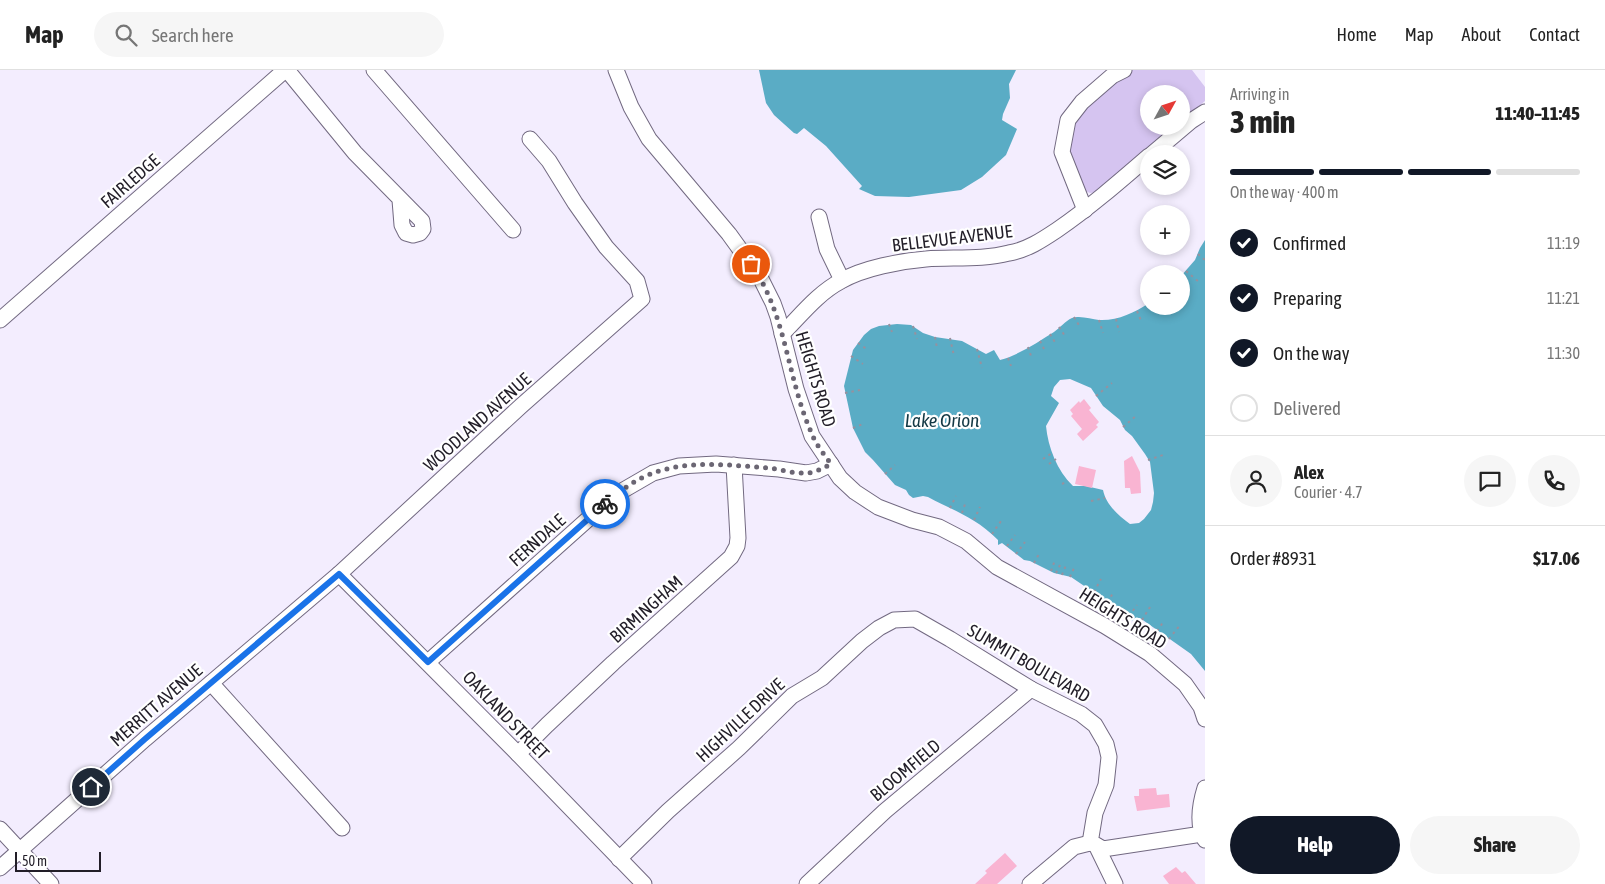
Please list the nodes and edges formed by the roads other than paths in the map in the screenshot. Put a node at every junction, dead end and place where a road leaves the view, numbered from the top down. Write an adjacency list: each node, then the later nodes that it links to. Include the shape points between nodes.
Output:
1 (286, 70): 9 (street, via 355,153); 14 (street, FAIRLEDGE)
2 (374, 70): 12 (street)
3 (1124, 70): 10 (street, via 1082,102 1068,120 1062,152)
4 (619, 72): 15 (street, HEIGHTS ROAD, via 631,107 649,139 760,276 773,302)
5 (1205, 112): 7 (street)
6 (530, 139): 18 (street, WOODLAND AVENUE, via 549,161 606,247 636,281 642,299)
7 (1162, 145)
8 (1140, 164): 10 (street, BELLEVUE AVENUE)
9 (400, 200)
10 (1085, 210): 13 (street, BELLEVUE AVENUE, via 1038,242 1010,253 898,262)
11 (819, 217): 13 (street, via 827,249)
12 (513, 230)
13 (842, 280): 15 (street, BELLEVUE AVENUE, via 818,298)
14 (0, 320)
15 (782, 334): 16 (street, HEIGHTS ROAD, via 812,436)
16 (831, 464): 17 (street, FERNDALE, via 806,474); 23 (street, HEIGHTS ROAD, via 855,492 878,506 939,527 966,541 997,567 1150,654 1186,684)
17 (734, 465): 20 (street, FERNDALE, via 679,466 654,473 615,495); 24 (street, BIRMINGHAM, via 738,538 731,557)
18 (339, 574): 20 (street, OAKLAND STREET); 21 (street, MERRITT AVENUE)
19 (894, 620): 22 (street, SUMMIT BOULEVARD, via 915,619); 31 (street, HIGHVILLE DRIVE, via 862,640 822,678 792,696)
20 (428, 662): 24 (street, OAKLAND STREET)
21 (211, 683): 26 (street); 30 (street, MERRITT AVENUE)
22 (1031, 689): 29 (street, SUMMIT BOULEVARD, via 1081,714 1094,725 1106,744 1109,757 1106,785 1095,813); 35 (street, BLOOMFIELD, via 885,811)
23 (1205, 719)
24 (518, 754): 31 (street, OAKLAND STREET)
25 (1205, 788): 28 (street, via 1201,800)
26 (342, 828)
27 (0, 829): 30 (street)
28 (1203, 837): 29 (street, via 1103,849)
29 (1093, 844): 36 (street, via 1074,847); 37 (street)
30 (20, 850): 32 (street, MERRITT AVENUE); 33 (street)
31 (619, 859): 34 (street, OAKLAND STREET)
32 (0, 868)
33 (51, 884)
34 (644, 884)
35 (807, 884)
36 (1030, 884)
37 (1115, 884)

